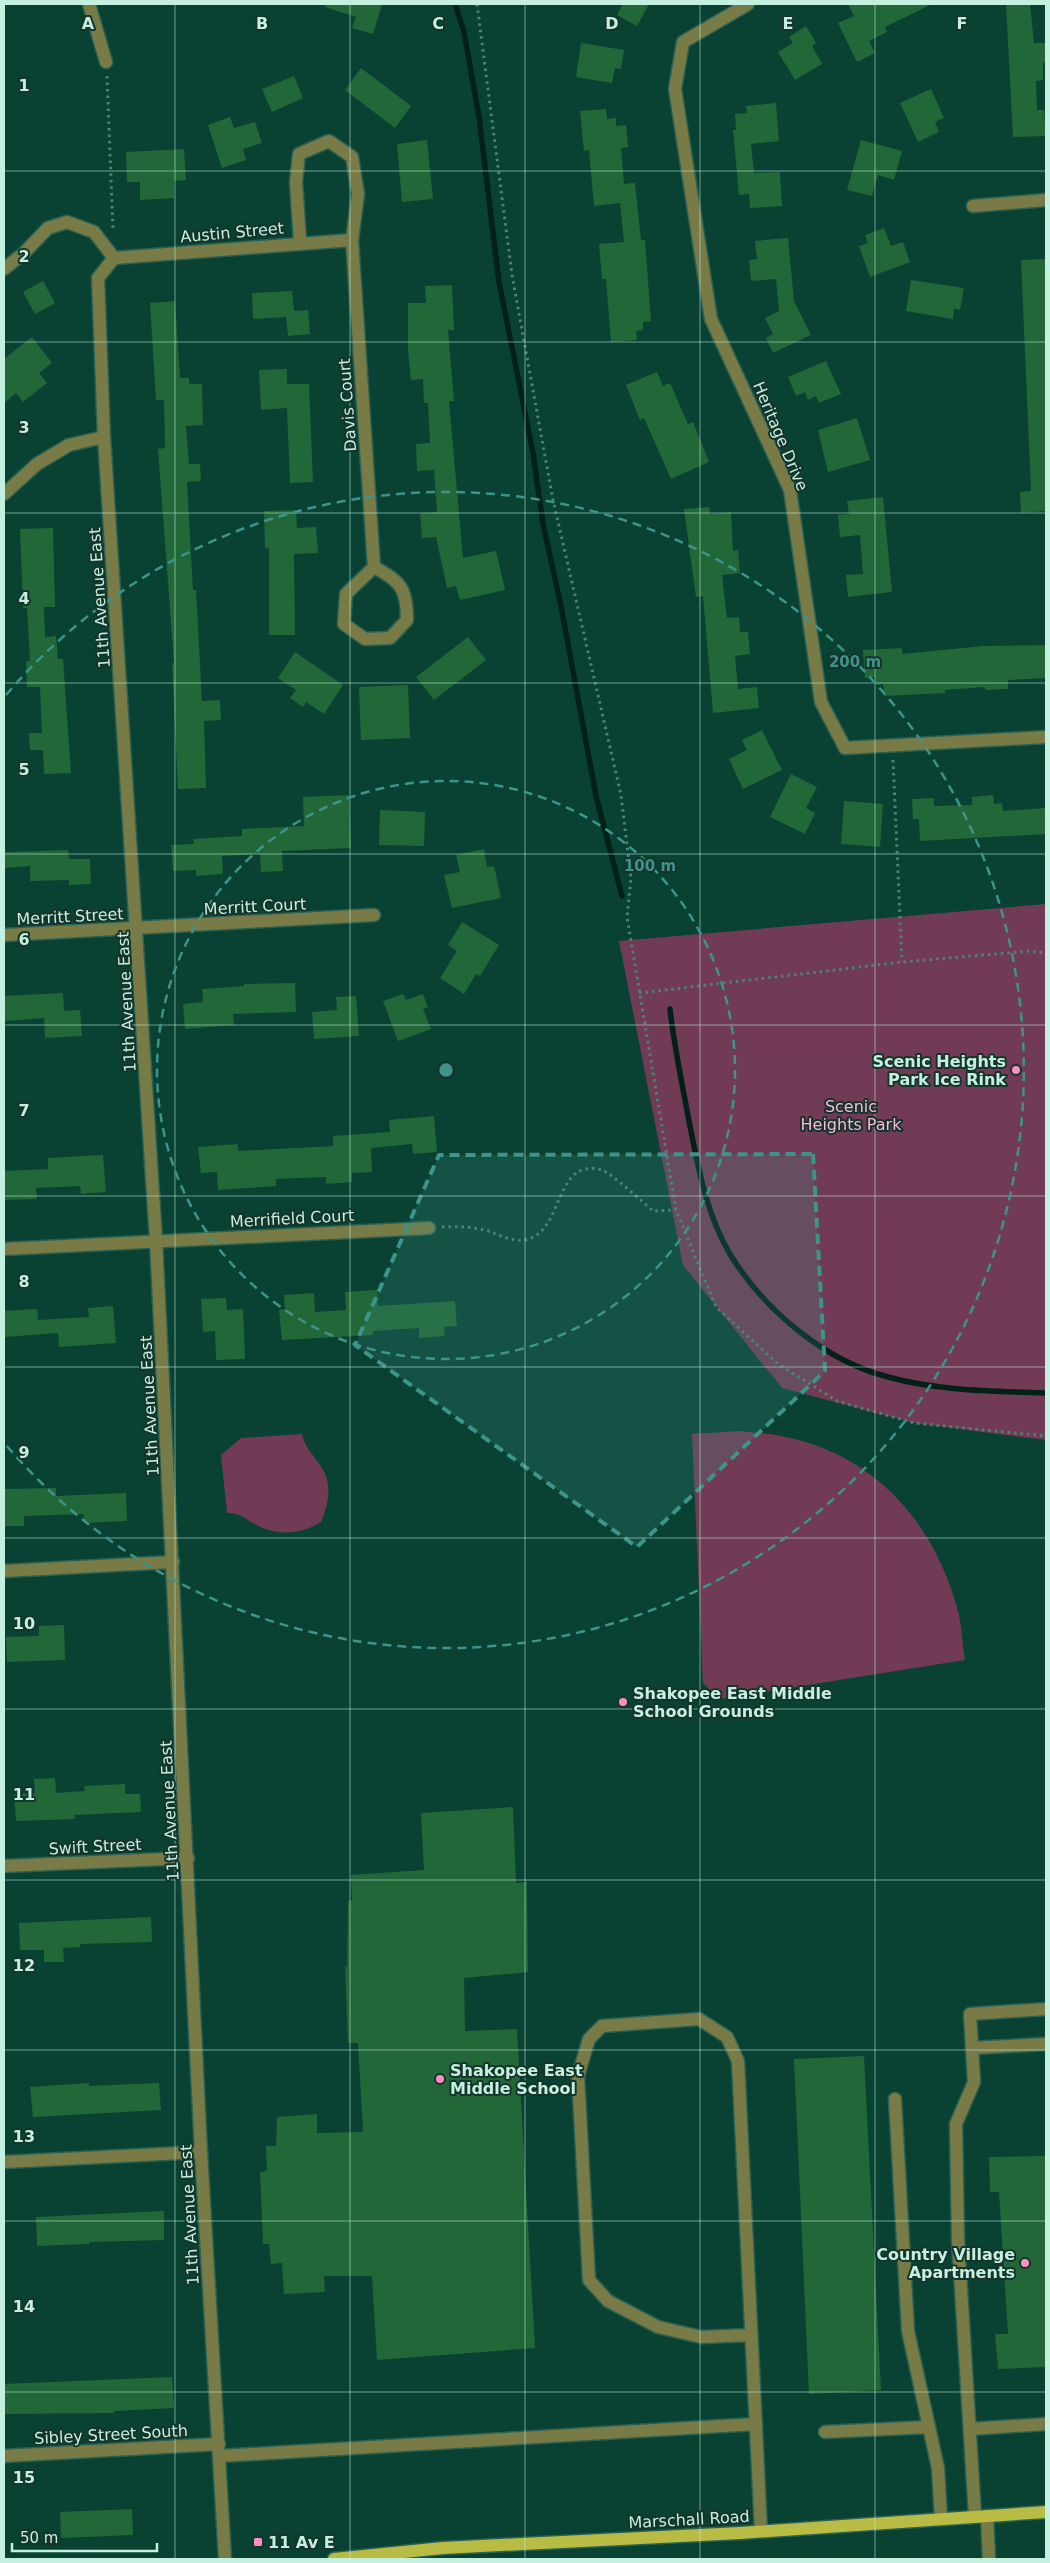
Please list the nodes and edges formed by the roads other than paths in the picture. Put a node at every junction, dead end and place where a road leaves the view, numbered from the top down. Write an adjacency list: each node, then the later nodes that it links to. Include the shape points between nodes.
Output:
1 (90, 4): 3 (street)
2 (748, 4): 13 (street, Heritage Drive, via 683,42 676,89 711,319 790,490 821,702 845,748)
3 (106, 62)
4 (1046, 200): 5 (street)
5 (973, 206)
6 (352, 240): 7 (street, Austin Street); 7 (street, Davis Court, via 358,194 352,157 329,141 299,154 296,182); 12 (street, Davis Court)
7 (300, 242): 8 (street, Austin Street)
8 (114, 258): 9 (street, via 94,232 67,222 48,228); 10 (street, 11th Avenue East, via 98,278)
9 (4, 268)
10 (104, 437): 11 (street, via 69,445 37,464); 15 (street, 11th Avenue East)
11 (4, 494)
12 (374, 567): 12 (street, via 346,594 344,624 365,639 390,638 408,620 407,599 394,577)
13 (1046, 737)
14 (374, 914): 15 (street, Merritt Court)
15 (138, 929): 16 (street, Merritt Street); 18 (street, 11th Avenue East)
16 (4, 935)
17 (429, 1228): 18 (street, Merrifield Court)
18 (156, 1240): 19 (street, Merrifield Court); 20 (street, 11th Avenue East)
19 (4, 1249)
20 (173, 1562): 21 (street); 22 (street, 11th Avenue East)
21 (4, 1571)
22 (188, 1858): 23 (street, Swift Street); 28 (street, 11th Avenue East)
23 (4, 1866)
24 (1046, 2009): 26 (street, via 970,2014)
25 (1046, 2044): 26 (street)
26 (972, 2048): 34 (street, via 974,2082 956,2124 958,2240)
27 (895, 2099): 33 (street, via 908,2331)
28 (201, 2152): 29 (street); 36 (street, 11th Avenue East)
29 (4, 2162)
30 (751, 2335): 30 (street, via 738,2061 727,2037 699,2019 602,2026 589,2039 578,2076 589,2280 608,2301 658,2327 701,2337); 31 (street)
31 (756, 2424): 36 (street, Sibley Street South); 41 (street)
32 (1046, 2424): 34 (street)
33 (930, 2427): 35 (street); 40 (street, via 938,2468)
34 (970, 2429): 39 (street)
35 (825, 2432)
36 (220, 2450): 37 (street, Sibley Street South); 42 (street, 11th Avenue East)
37 (4, 2456)
38 (1046, 2512): 39 (main road, Marschall Road)
39 (981, 2516): 40 (main road, Marschall Road); 44 (street)
40 (941, 2519): 41 (main road, Marschall Road)
41 (761, 2531): 43 (main road, Marschall Road, via 443,2548)
42 (225, 2559)
43 (334, 2559)
44 (989, 2559)

